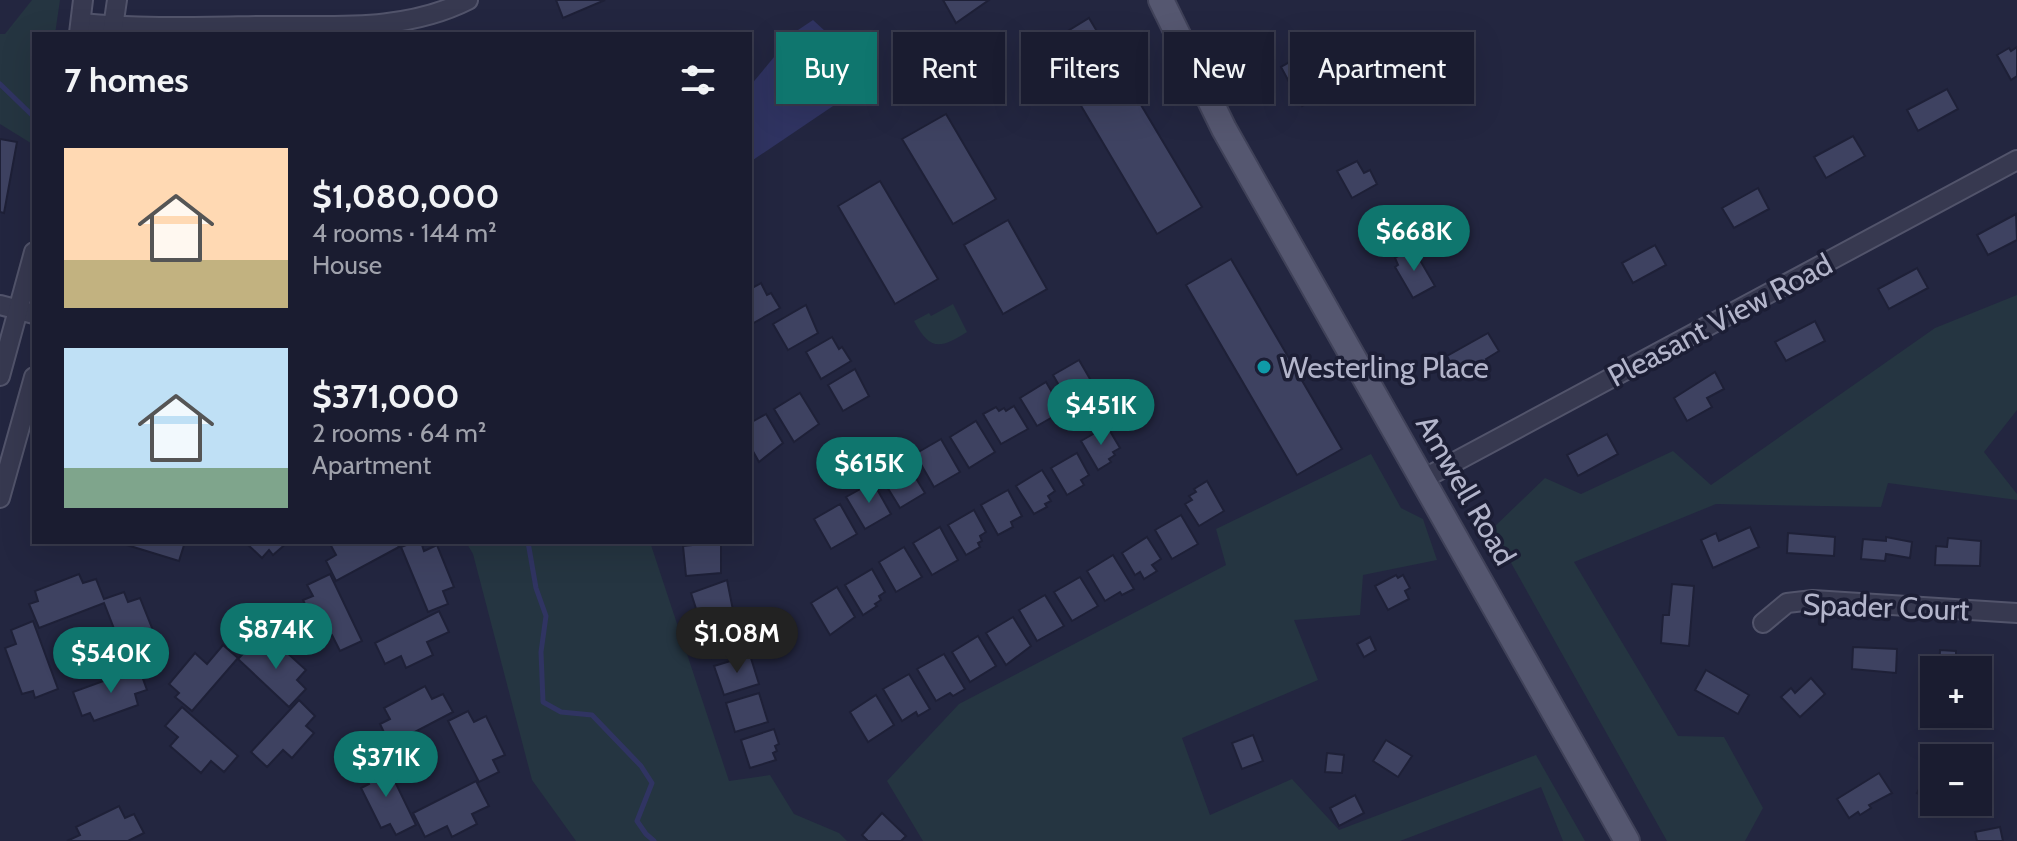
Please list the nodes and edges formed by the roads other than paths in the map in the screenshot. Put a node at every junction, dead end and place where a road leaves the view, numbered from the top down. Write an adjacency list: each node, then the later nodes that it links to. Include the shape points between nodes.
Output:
1 (83, 0): 5 (street)
2 (117, 0): 6 (street)
3 (468, 0): 6 (street, via 433,16 388,24)
4 (1161, 0): 12 (main road, Amwell Road, via 1224,129)
5 (80, 28): 6 (street)
6 (113, 30)
7 (2017, 160): 12 (street, Pleasant View Road)
8 (32, 259): 9 (street)
9 (17, 309): 10 (street)
10 (0, 376)
11 (32, 384): 13 (street)
12 (1423, 479): 16 (main road, Amwell Road)
13 (0, 498)
14 (2017, 613): 15 (street, Spader Court, via 1813,600 1787,603)
15 (1763, 623)
16 (1627, 841)

